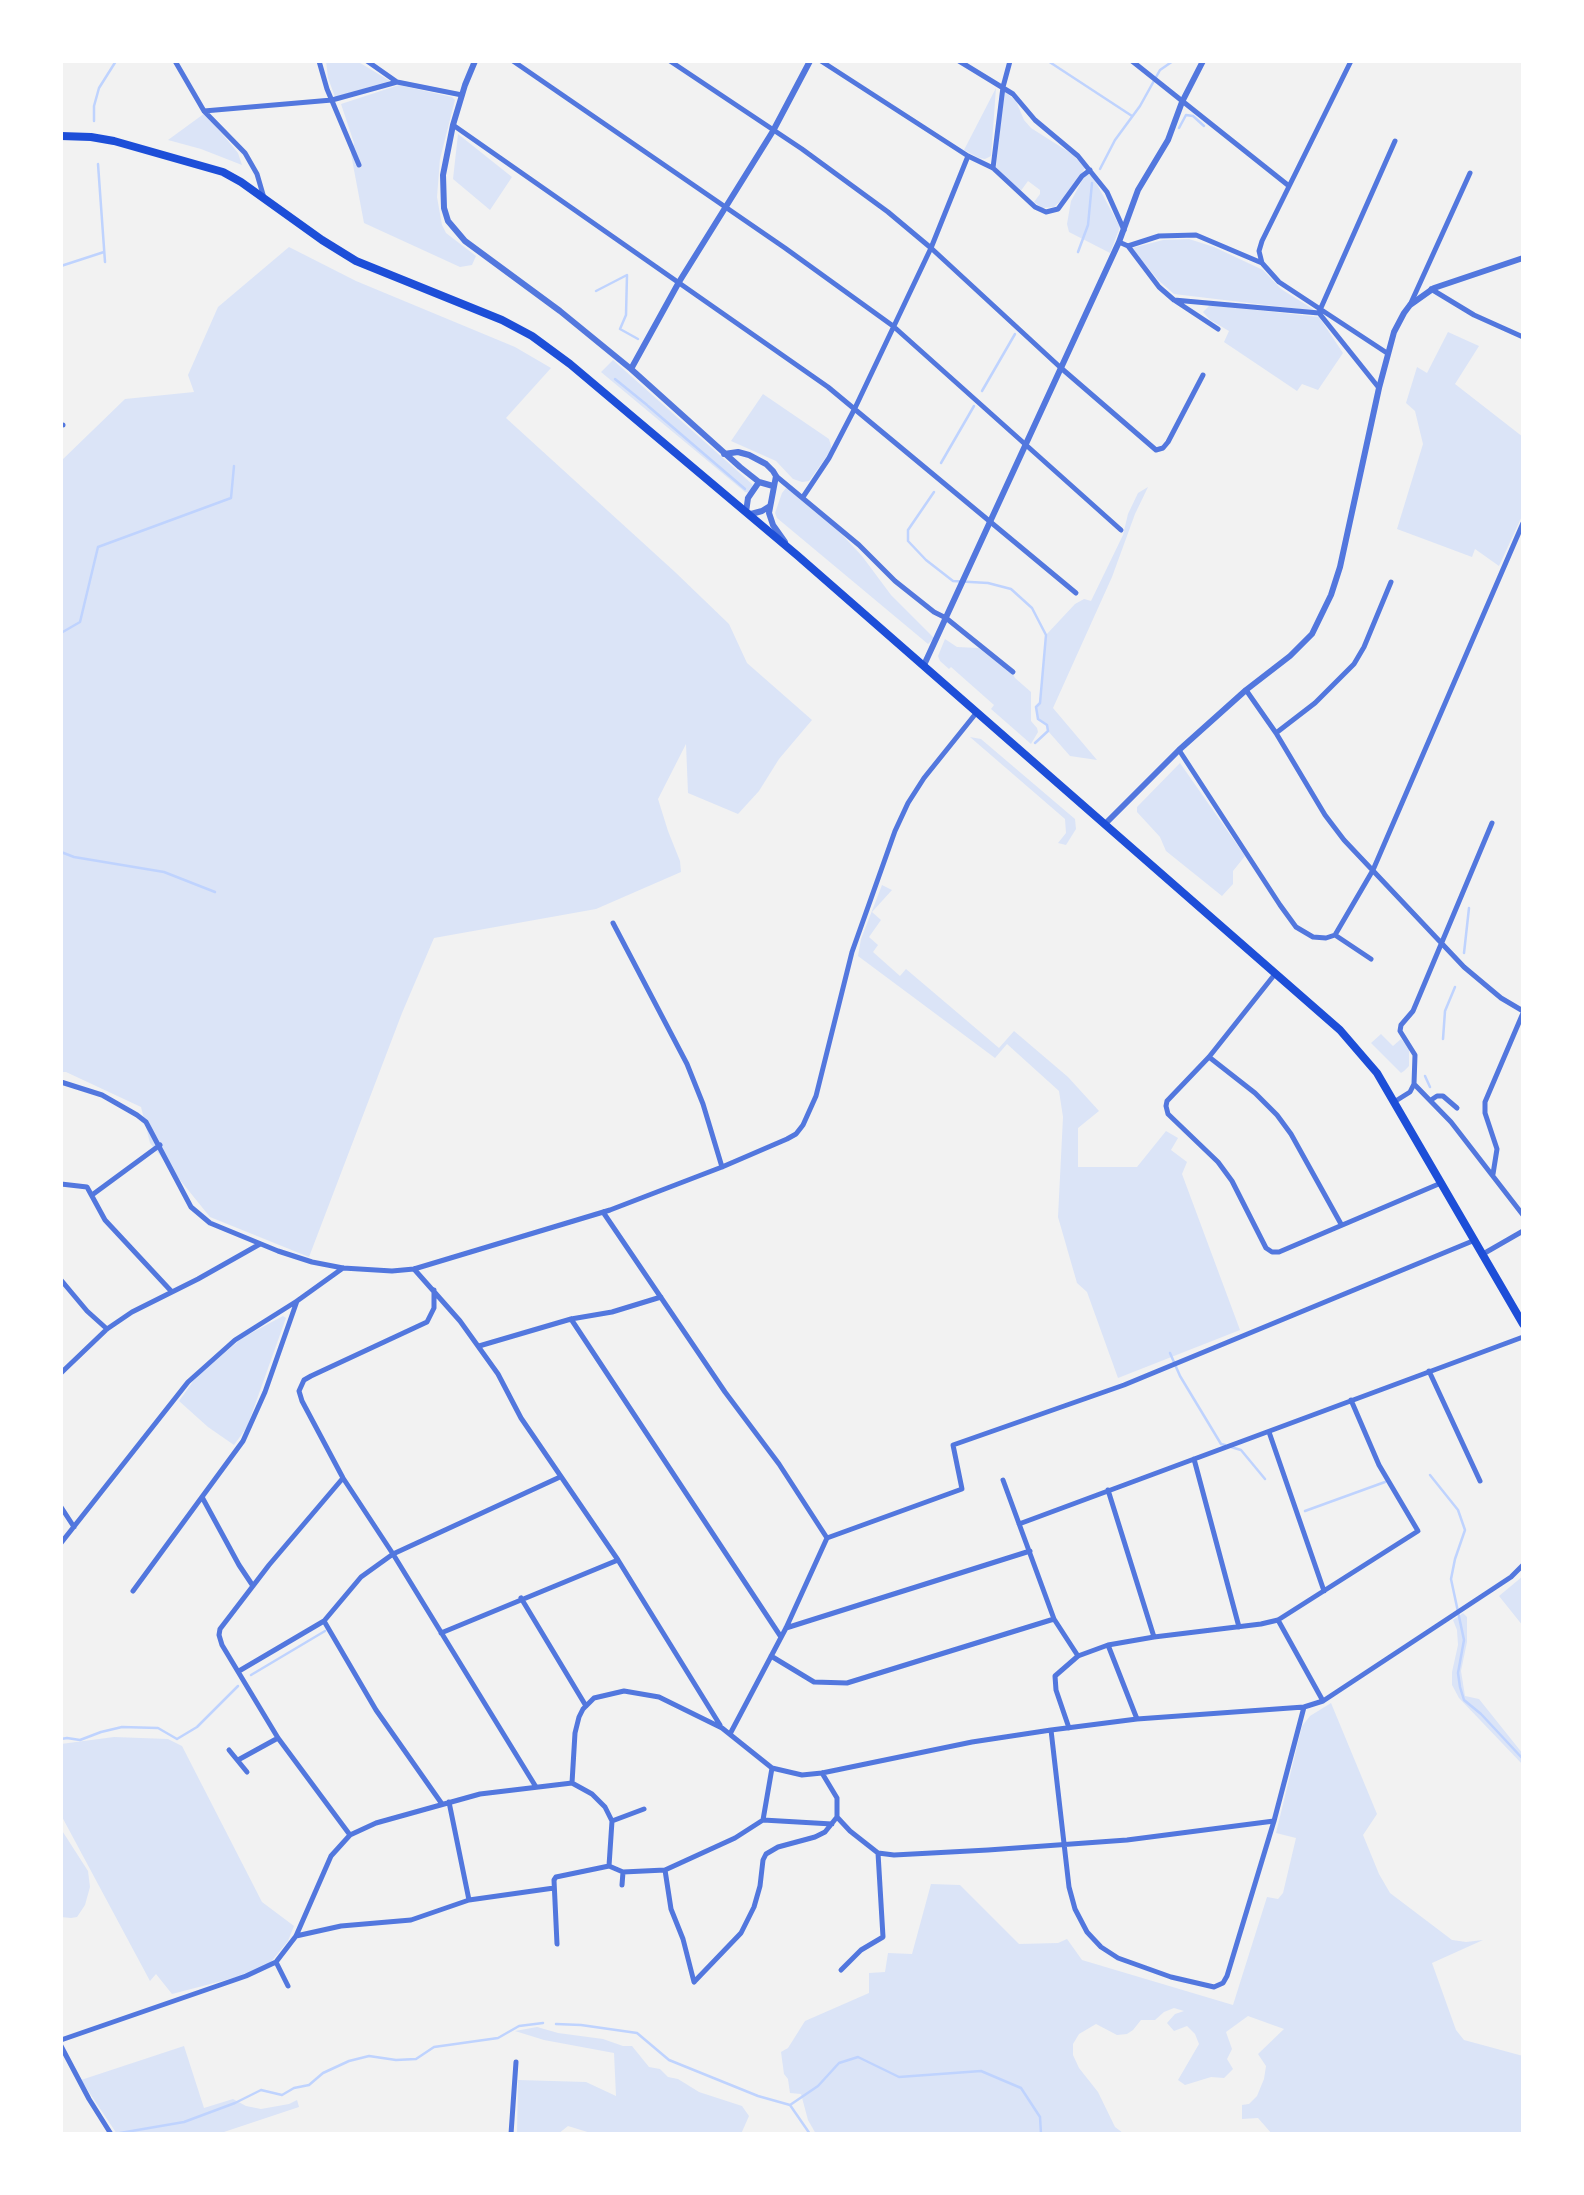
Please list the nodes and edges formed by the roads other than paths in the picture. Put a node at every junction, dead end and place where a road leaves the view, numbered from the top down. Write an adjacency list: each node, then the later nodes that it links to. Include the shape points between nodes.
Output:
1 (175, 61): 19 (street)
2 (319, 61): 17 (street)
3 (366, 61): 14 (street)
4 (475, 61): 16 (street)
5 (513, 61): 31 (street)
6 (670, 61): 21 (street)
7 (810, 61): 21 (street)
8 (821, 61): 24 (street)
9 (959, 61): 15 (street)
10 (1010, 61): 15 (street)
11 (1132, 61): 18 (street)
12 (1203, 61): 18 (street)
13 (1351, 61): 29 (street)
14 (397, 82): 16 (street); 17 (street)
15 (1003, 86): 26 (street); 27 (street)
16 (462, 95): 20 (street)
17 (332, 100): 19 (street); 25 (street)
18 (1182, 102): 29 (street); 32 (street, via 1168,140 1138,190)
19 (204, 111): 30 (street, via 245,153)
20 (453, 125): 38 (street); 48 (street, via 443,175 448,221 465,241)
21 (773, 131): 31 (street); 35 (street)
22 (66, 136): 30 (main road, via 114,141 208,167)
23 (1395, 141): 42 (street)
24 (968, 156): 26 (street); 35 (street)
25 (359, 164)
26 (993, 168): 27 (street, via 1027,203 1046,212 1062,206)
27 (1090, 170): 32 (street, via 1107,192)
28 (1470, 173): 41 (street)
29 (1289, 186): 37 (street, via 1260,247)
30 (264, 198): 60 (main road, via 356,261 532,336)
31 (726, 207): 38 (street); 43 (street)
32 (1124, 230): 33 (street)
33 (1119, 242): 34 (street); 47 (street)
34 (1129, 246): 37 (street, via 1159,236 1196,235); 40 (street)
35 (931, 248): 43 (street); 47 (street)
36 (1523, 258): 39 (street)
37 (1262, 263): 42 (street, via 1279,282)
38 (679, 282): 48 (street); 51 (street)
39 (1431, 289): 41 (street); 45 (street)
40 (1174, 300): 42 (street); 44 (street)
41 (1410, 305): 46 (street)
42 (1320, 311): 46 (street); 50 (street)
43 (893, 326): 51 (street); 52 (street)
44 (1218, 329)
45 (1523, 337)
46 (1388, 353): 50 (street)
47 (1061, 368): 49 (street, via 1160,450); 52 (street)
48 (631, 369): 53 (street)
49 (1203, 374)
50 (1379, 388): 72 (street, via 1346,545 1323,615 1290,656)
51 (855, 408): 58 (street); 63 (street)
52 (1027, 444): 63 (street); 65 (street)
53 (724, 454): 54 (street, via 738,452 758,458); 55 (street)
54 (776, 476): 56 (street); 57 (street)
55 (759, 482): 57 (street); 59 (street)
56 (788, 485): 57 (street); 58 (street)
57 (773, 486): 61 (street)
58 (803, 497): 69 (street, via 895,581)
59 (748, 498): 60 (street); 62 (street)
60 (736, 503): 62 (main road)
61 (770, 506): 62 (street, via 757,513); 66 (street, via 773,525)
62 (746, 512): 66 (main road)
63 (989, 520): 68 (street); 69 (street)
64 (1523, 523): 78 (street)
65 (1121, 530)
66 (791, 551): 70 (main road)
67 (1391, 582): 74 (street, via 1354,664)
68 (1076, 593)
69 (946, 618): 70 (street); 71 (street)
70 (924, 666): 73 (main road)
71 (1013, 672)
72 (1246, 690): 74 (street); 75 (street)
73 (977, 712): 77 (main road); 92 (street, via 924,778 895,831 852,951 816,1096 803,1125 788,1139)
74 (1276, 733): 78 (street, via 1325,815)
75 (1179, 750): 77 (street); 80 (street, via 1296,926 1313,937)
76 (1492, 823): 81 (street)
77 (1105, 824): 83 (main road)
78 (1373, 870): 80 (street); 81 (street)
79 (612, 923): 92 (street, via 687,1063)
80 (1335, 935): 82 (street)
81 (1442, 942): 84 (street, via 1481,982); 87 (street, via 1413,1012 1400,1028 1413,1050)
82 (1371, 959)
83 (1275, 974): 85 (street); 89 (main road, via 1347,1037)
84 (1523, 1012): 93 (street, via 1485,1102 1497,1149)
85 (1209, 1057): 99 (street, via 1277,1115); 99 (street, via 1167,1101 1168,1114 1232,1181 1266,1248 1279,1252)
86 (61, 1082): 91 (street, via 102,1095 138,1115)
87 (1414, 1084): 88 (street); 89 (street)
88 (1431, 1100): 90 (street, via 1443,1097); 93 (street)
89 (1394, 1102): 94 (main road)
90 (1457, 1108)
91 (160, 1145): 96 (street); 102 (street, via 180,1188 200,1216)
92 (722, 1167): 97 (street)
93 (1493, 1174): 98 (street)
94 (1441, 1183): 99 (street); 101 (main road)
95 (61, 1184): 96 (street, via 82,1185)
96 (92, 1195): 108 (street, via 105,1220)
97 (603, 1212): 105 (street); 109 (street)
98 (1523, 1215)
99 (1341, 1224)
100 (1523, 1231): 103 (street)
101 (1475, 1240): 103 (main road); 130 (street, via 1124,1385 953,1445 962,1489)
102 (260, 1244): 104 (street); 108 (street)
103 (1483, 1254): 112 (main road)
104 (343, 1268): 105 (street); 110 (street)
105 (414, 1269): 107 (street)
106 (61, 1280): 113 (street)
107 (433, 1290): 115 (street); 122 (street, via 434,1308 427,1322 304,1380 299,1391 302,1401)
108 (172, 1292): 113 (street)
109 (661, 1297): 111 (street); 130 (street)
110 (297, 1301): 126 (street, via 243,1441); 129 (street, via 235,1340 188,1382)
111 (571, 1319): 115 (street); 146 (street)
112 (1523, 1324)
113 (107, 1329): 117 (street)
114 (1523, 1337): 116 (street)
115 (479, 1346): 121 (street)
116 (1429, 1371): 118 (street); 124 (street)
117 (61, 1373)
118 (1352, 1400): 119 (street); 138 (street, via 1379,1465 1418,1531)
119 (1269, 1432): 120 (street); 138 (street)
120 (1194, 1459): 125 (street); 143 (street)
121 (560, 1477): 133 (street); 134 (street)
122 (343, 1478): 133 (street); 136 (street)
123 (1003, 1480): 128 (street)
124 (1480, 1481)
125 (1108, 1490): 128 (street); 147 (street)
126 (202, 1497): 136 (street); 137 (street)
127 (61, 1507): 129 (street)
128 (1019, 1524): 132 (street)
129 (74, 1527): 131 (street)
130 (827, 1538): 144 (street)
131 (61, 1543)
132 (1030, 1551): 140 (street); 144 (street)
133 (393, 1554): 142 (street, via 361,1577); 145 (street)
134 (618, 1560): 139 (street); 156 (street)
135 (1523, 1565): 152 (street)
136 (253, 1586): 151 (street, via 219,1634)
137 (133, 1591)
138 (1324, 1591): 141 (street)
139 (521, 1598): 145 (street); 153 (street)
140 (1054, 1619): 149 (street, via 847,1683 814,1682); 150 (street)
141 (1278, 1620): 143 (street); 152 (street)
142 (324, 1621): 151 (street); 168 (street, via 376,1710)
143 (1240, 1627): 147 (street)
144 (786, 1628): 146 (street)
145 (441, 1633): 167 (street)
146 (781, 1637): 149 (street)
147 (1154, 1637): 148 (street)
148 (1108, 1645): 150 (street); 155 (street)
149 (771, 1656): 159 (street)
150 (1078, 1656): 157 (street, via 1055,1676)
151 (239, 1671): 160 (street)
152 (1323, 1701): 154 (street)
153 (586, 1706): 156 (street, via 608,1694 638,1692 669,1701); 166 (street, via 575,1733)
154 (1304, 1707): 155 (street); 173 (street)
155 (1137, 1719): 157 (street)
156 (722, 1728): 159 (street)
157 (1069, 1728): 158 (street)
158 (1051, 1730): 165 (street, via 920,1751); 176 (street)
159 (730, 1734): 163 (street)
160 (278, 1738): 162 (street); 175 (street)
161 (229, 1750): 162 (street)
162 (238, 1760): 164 (street)
163 (772, 1768): 165 (street, via 802,1775); 171 (street)
164 (247, 1772)
165 (822, 1773): 170 (street, via 837,1798)
166 (572, 1783): 167 (street); 172 (street, via 593,1794)
167 (537, 1788): 168 (street)
168 (445, 1803): 175 (street); 183 (street)
169 (644, 1809): 172 (street)
170 (837, 1817): 174 (street); 177 (street)
171 (763, 1820): 174 (street); 179 (street)
172 (612, 1821): 178 (street)
173 (1274, 1821): 176 (street); 176 (street, via 1227,1976 1214,1987 1138,1966 1101,1947 1075,1909)
174 (832, 1824): 179 (street, via 816,1837 766,1854 754,1907 741,1933 694,1982)
175 (350, 1835): 184 (street, via 322,1873)
176 (1063, 1845): 177 (street)
177 (878, 1853): 187 (street, via 883,1937)
178 (609, 1866): 180 (street); 182 (street, via 556,1877)
179 (664, 1870): 180 (street)
180 (623, 1872): 181 (street)
181 (622, 1885)
182 (554, 1888): 183 (street); 185 (street)
183 (469, 1900): 184 (street, via 411,1920 341,1926)
184 (296, 1936): 186 (street)
185 (557, 1944)
186 (276, 1962): 188 (street); 189 (street)
187 (841, 1970)
188 (288, 1986)
189 (61, 2040)
190 (61, 2046): 192 (street)
191 (516, 2062): 193 (street)
192 (111, 2134)
193 (511, 2134)

